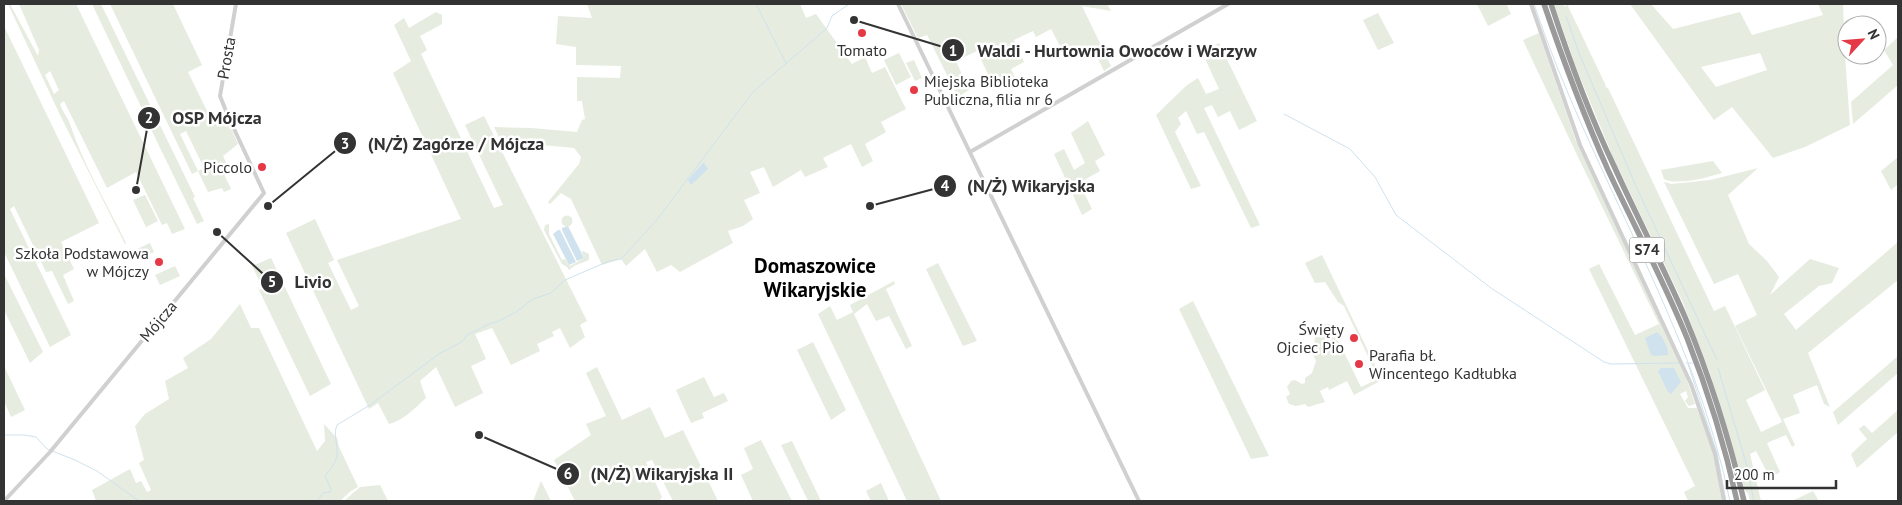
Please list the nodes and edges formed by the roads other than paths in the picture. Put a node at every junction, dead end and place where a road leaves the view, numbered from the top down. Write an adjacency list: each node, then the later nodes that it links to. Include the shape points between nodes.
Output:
1 (236, 4): 8 (street, Prosta, via 220,96)
2 (898, 4): 7 (street)
3 (1228, 4): 7 (street)
4 (1530, 4): 11 (street, via 1580,145 1691,384 1715,454)
5 (1544, 4): 12 (highway, S74, via 1593,136 1687,339 1716,422)
6 (1551, 4): 13 (highway, S74, via 1596,125 1697,348)
7 (970, 152): 10 (street)
8 (264, 193): 9 (street, Mójcza, via 51,451)
9 (4, 501)
10 (1140, 501)
11 (1724, 501)
12 (1737, 501)
13 (1744, 501)

